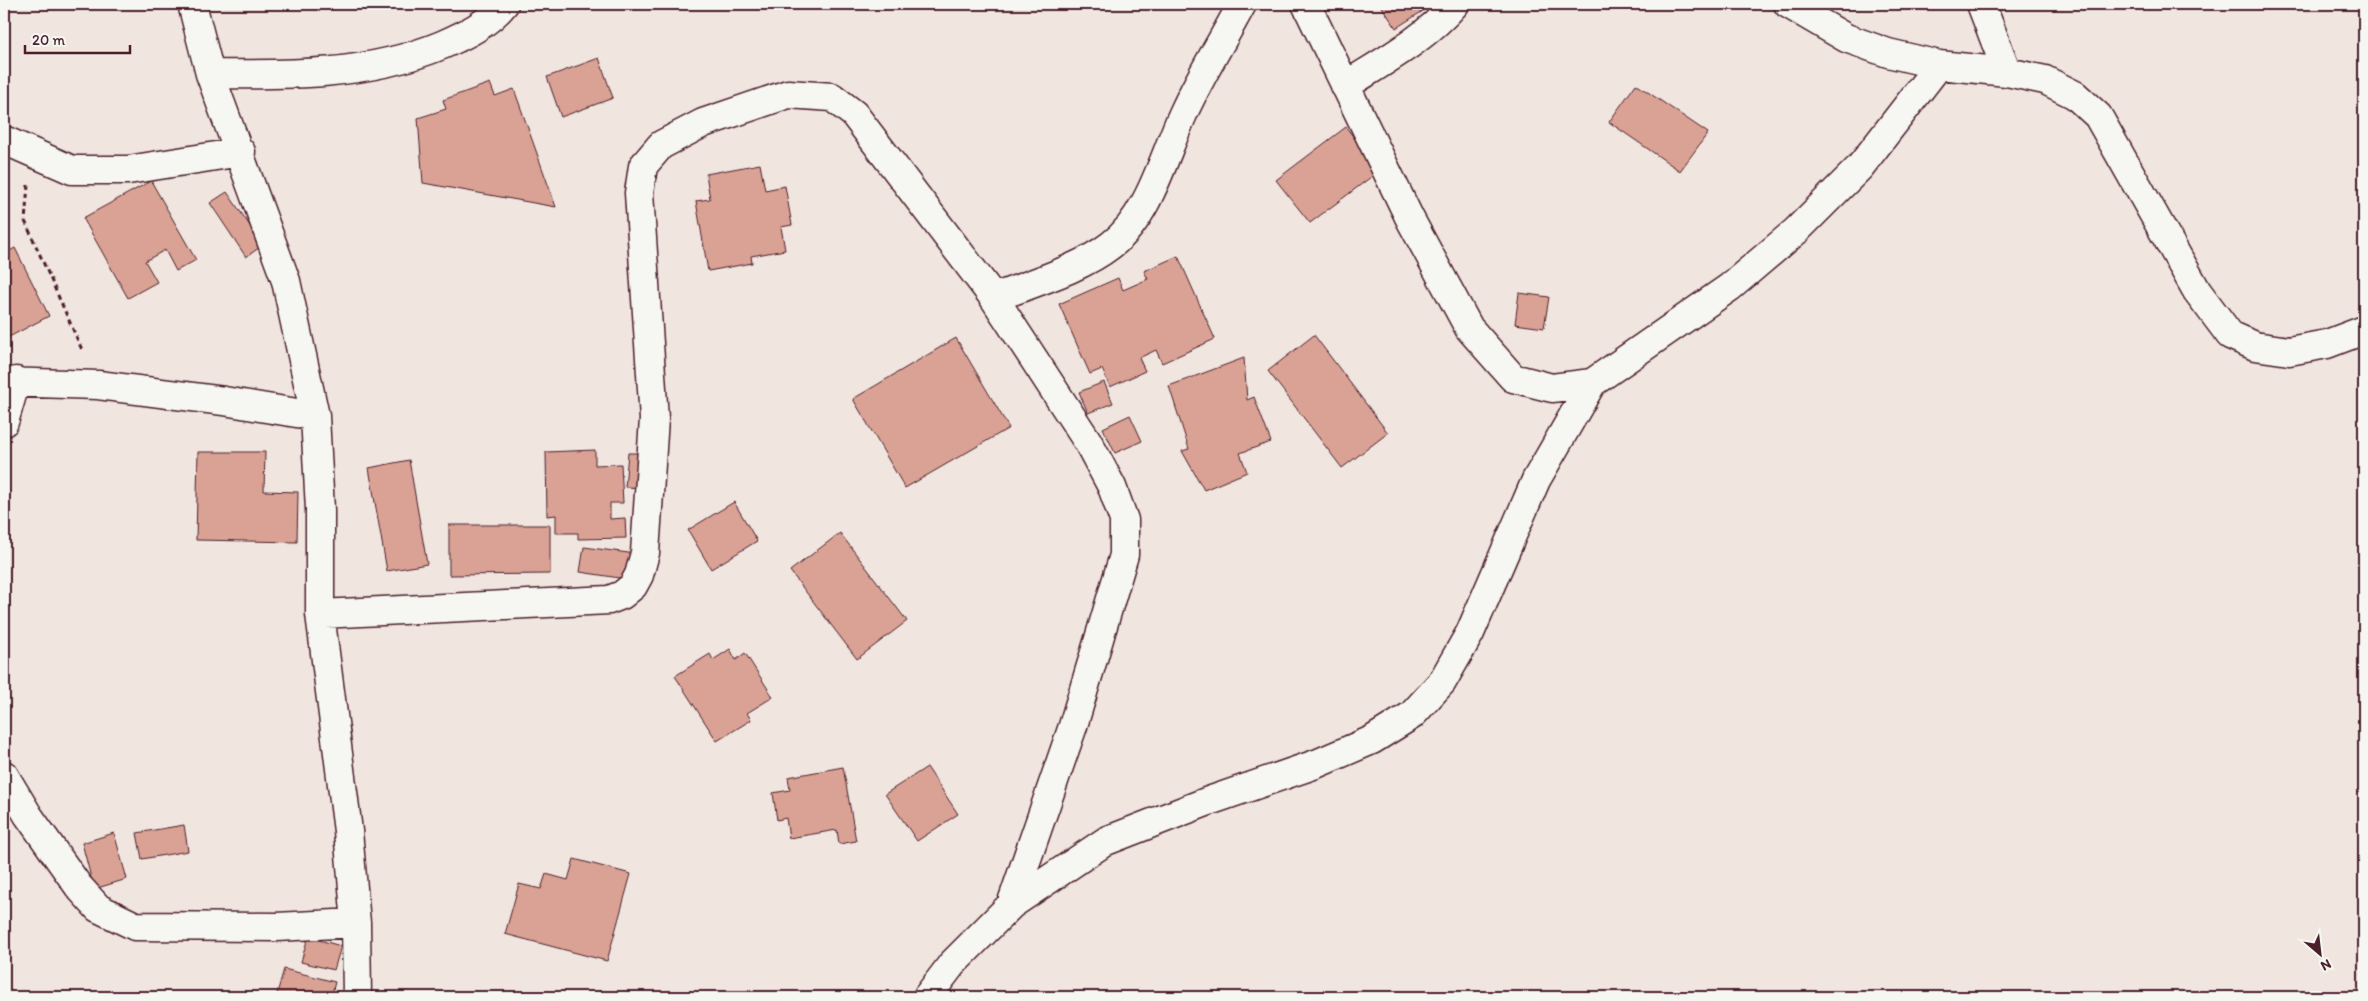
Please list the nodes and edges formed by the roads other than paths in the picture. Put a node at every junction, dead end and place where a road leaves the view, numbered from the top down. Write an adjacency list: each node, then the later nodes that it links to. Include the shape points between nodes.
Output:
1 (192, 4): 10 (street)
2 (504, 4): 10 (street, via 480,26 458,38 418,54 359,70 278,75)
3 (1242, 4): 14 (street, via 1183,112 1154,184 1136,218 1112,245 1069,268)
4 (1306, 4): 11 (street)
5 (1455, 4): 11 (street, via 1442,20 1403,50)
6 (1788, 4): 8 (street, via 1846,38 1888,53)
7 (1981, 4): 9 (street)
8 (1940, 65): 9 (street); 17 (street, via 1860,167 1796,231 1730,286)
9 (2007, 72): 15 (street, via 2045,80 2075,95 2098,116 2197,291 2230,335 2255,346 2289,351 2327,344)
10 (210, 74): 13 (street)
11 (1345, 86): 17 (street, via 1410,219 1469,328 1513,378 1552,388)
12 (12, 144): 13 (street, via 72,170 128,170)
13 (241, 152): 18 (street, via 286,281)
14 (994, 298): 20 (street, via 854,114 832,97 788,94 703,123 662,145 643,166 640,184 654,419 645,553 634,586 609,600); 22 (street, via 1088,442 1112,487 1124,520 1124,555 1073,726)
15 (2364, 330)
16 (10, 382): 18 (street, via 98,385); 19 (street)
17 (1592, 382): 22 (street, via 1536,480 1470,633 1442,682 1412,715 1372,740 1332,757 1106,841)
18 (315, 416): 20 (street, via 320,510)
19 (4, 422)
20 (320, 614): 23 (street, via 348,832)
21 (4, 775): 23 (street, via 79,888 98,908 135,926 276,928)
22 (1011, 905): 25 (street, via 952,964)
23 (356, 923): 24 (street)
24 (357, 997)
25 (927, 997)

